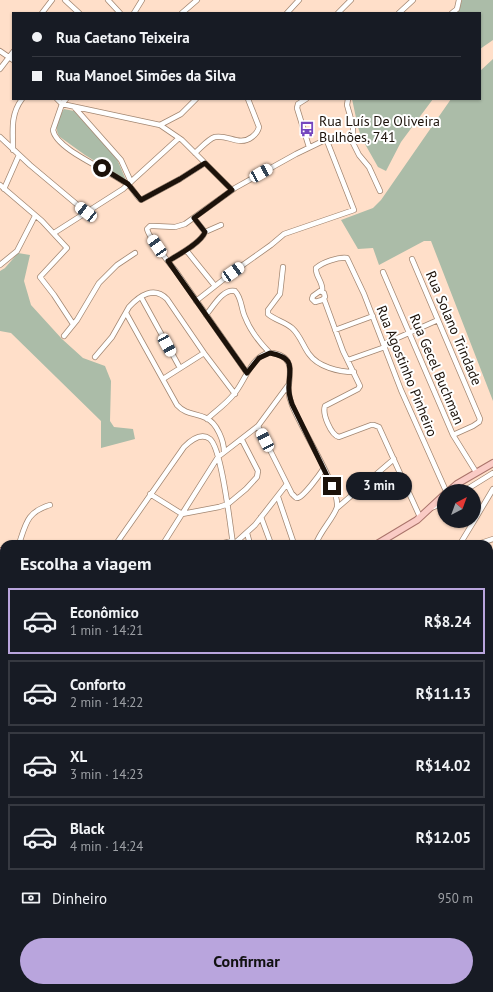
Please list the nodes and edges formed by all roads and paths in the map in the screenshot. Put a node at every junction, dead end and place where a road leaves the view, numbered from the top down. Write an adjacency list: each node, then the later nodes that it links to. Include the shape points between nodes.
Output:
1 (52, 0): 10 (street)
2 (65, 0): 11 (street)
3 (108, 0): 12 (street)
4 (142, 0): 13 (street)
5 (197, 0): 14 (street)
6 (299, 0): 15 (street)
7 (351, 0): 16 (street)
8 (413, 0): 17 (street)
9 (459, 0): 18 (street, via 457,9)
10 (43, 12)
11 (78, 12)
12 (119, 12)
13 (135, 12)
14 (183, 12)
15 (288, 12)
16 (339, 12)
17 (400, 12)
18 (453, 12)
19 (0, 50): 20 (street)
20 (11, 59): 21 (street)
21 (0, 69)
22 (21, 100): 35 (street, via 13,116)
23 (58, 100): 29 (street)
24 (65, 100): 29 (street)
25 (195, 100): 31 (street, via 178,116)
26 (248, 100): 36 (street, via 259,127 249,140 214,137)
27 (304, 100): 34 (street, via 297,106)
28 (348, 100): 43 (street, via 354,126 353,143 369,167)
29 (62, 104): 30 (street); 39 (street, via 53,130 57,139 74,152)
30 (75, 108): 31 (street); 39 (street, via 122,160)
31 (160, 125): 33 (street)
32 (0, 137): 35 (street)
33 (179, 138): 36 (street); 39 (street)
34 (309, 147): 42 (street); 57 (street, via 325,140 328,142 354,210 284,234)
35 (13, 150): 37 (street)
36 (195, 153): 38 (street)
37 (19, 155): 41 (street); 44 (street)
38 (205, 163): 39 (street, via 143,200); 42 (street)
39 (129, 183): 44 (street)
40 (0, 185): 41 (street)
41 (4, 189): 45 (street)
42 (232, 190): 46 (street)
43 (380, 191)
44 (86, 212): 49 (street)
45 (35, 216): 49 (street); 54 (street, via 17,251)
46 (194, 218): 48 (street); 53 (street, via 179,227 150,226 147,231)
47 (221, 225): 48 (street)
48 (205, 232): 50 (street)
49 (54, 233): 66 (street, via 67,248 40,277)
50 (186, 250): 53 (street); 57 (street)
51 (135, 253): 66 (street, via 98,284)
52 (412, 259): 65 (street, Rua Solano Trindade)
53 (168, 261): 61 (street)
54 (0, 265)
55 (284, 267): 76 (street, via 280,294 268,310 268,314 292,328 318,363 342,372)
56 (384, 272): 68 (street, Rua Gecel Buchman)
57 (215, 286): 61 (street)
58 (322, 291): 60 (street); 60 (street, via 314,294 312,299 316,302); 64 (street, Rua Agostinho Pinheiro, via 316,268 341,258 348,259)
59 (141, 297): 62 (street); 71 (street, via 155,292 164,295); 75 (street)
60 (324, 299): 67 (street)
61 (196, 301): 63 (street)
62 (126, 312): 73 (street, via 112,337); 78 (street)
63 (206, 315): 72 (street, via 224,294 235,291 239,295 248,324); 77 (street)
64 (373, 316): 67 (street); 70 (street, Rua Agostinho Pinheiro)
65 (438, 320): 68 (street); 83 (street, Rua Solano Trindade, via 480,419 480,422)
66 (73, 324): 69 (street)
67 (335, 330): 74 (street)
68 (409, 333): 70 (street); 83 (street, Rua Gecel Buchman)
69 (64, 336)
70 (384, 345): 74 (street); 93 (street, Rua Agostinho Pinheiro)
71 (204, 353): 75 (street); 80 (street)
72 (270, 353): 77 (street, via 259,358); 79 (street, via 288,361 291,372)
73 (95, 357)
74 (348, 360): 76 (street)
75 (180, 368): 78 (street)
76 (354, 372): 87 (street, via 360,386 358,389 325,406 325,414 332,432 339,437 371,425 377,426)
77 (247, 373): 80 (street)
78 (163, 379): 81 (street, via 172,398 181,409)
79 (289, 384): 82 (street); 89 (street, via 292,404)
80 (235, 394): 81 (street)
81 (207, 419): 85 (street, via 220,435)
82 (258, 426): 84 (street); 92 (street)
83 (453, 435): 90 (street, Rua Gecel Buchman)
84 (242, 440): 85 (street); 100 (street, via 258,474 254,481)
85 (224, 452): 86 (street)
86 (218, 457): 97 (street, via 210,439 203,436 192,439); 100 (street); 106 (street)
87 (394, 459): 103 (street); 108 (street)
88 (493, 463): 90 (main road)
89 (324, 468): 92 (street, via 298,498 292,494); 103 (street, via 334,492)
90 (476, 472): 94 (main road)
91 (493, 473): 95 (street)
92 (287, 484): 98 (street)
93 (444, 484)
94 (458, 484)
95 (475, 484)
96 (493, 489): 105 (street)
97 (150, 494): 106 (street); 112 (street)
98 (278, 497): 107 (street); 118 (street)
99 (437, 502): 104 (main road)
100 (228, 504): 106 (street); 114 (street)
101 (50, 505): 111 (street, via 30,515)
102 (437, 506): 104 (street)
103 (337, 508): 119 (street)
104 (430, 508): 108 (main road)
105 (481, 509)
106 (182, 514): 113 (street)
107 (261, 517): 110 (street); 117 (street)
108 (420, 517): 120 (main road)
109 (470, 528): 121 (street)
110 (247, 533): 115 (street); 116 (street)
111 (21, 540)
112 (121, 540)
113 (166, 540)
114 (233, 540)
115 (237, 540)
116 (249, 540)
117 (270, 540)
118 (293, 540)
119 (318, 540)
120 (384, 540)
121 (462, 540)

